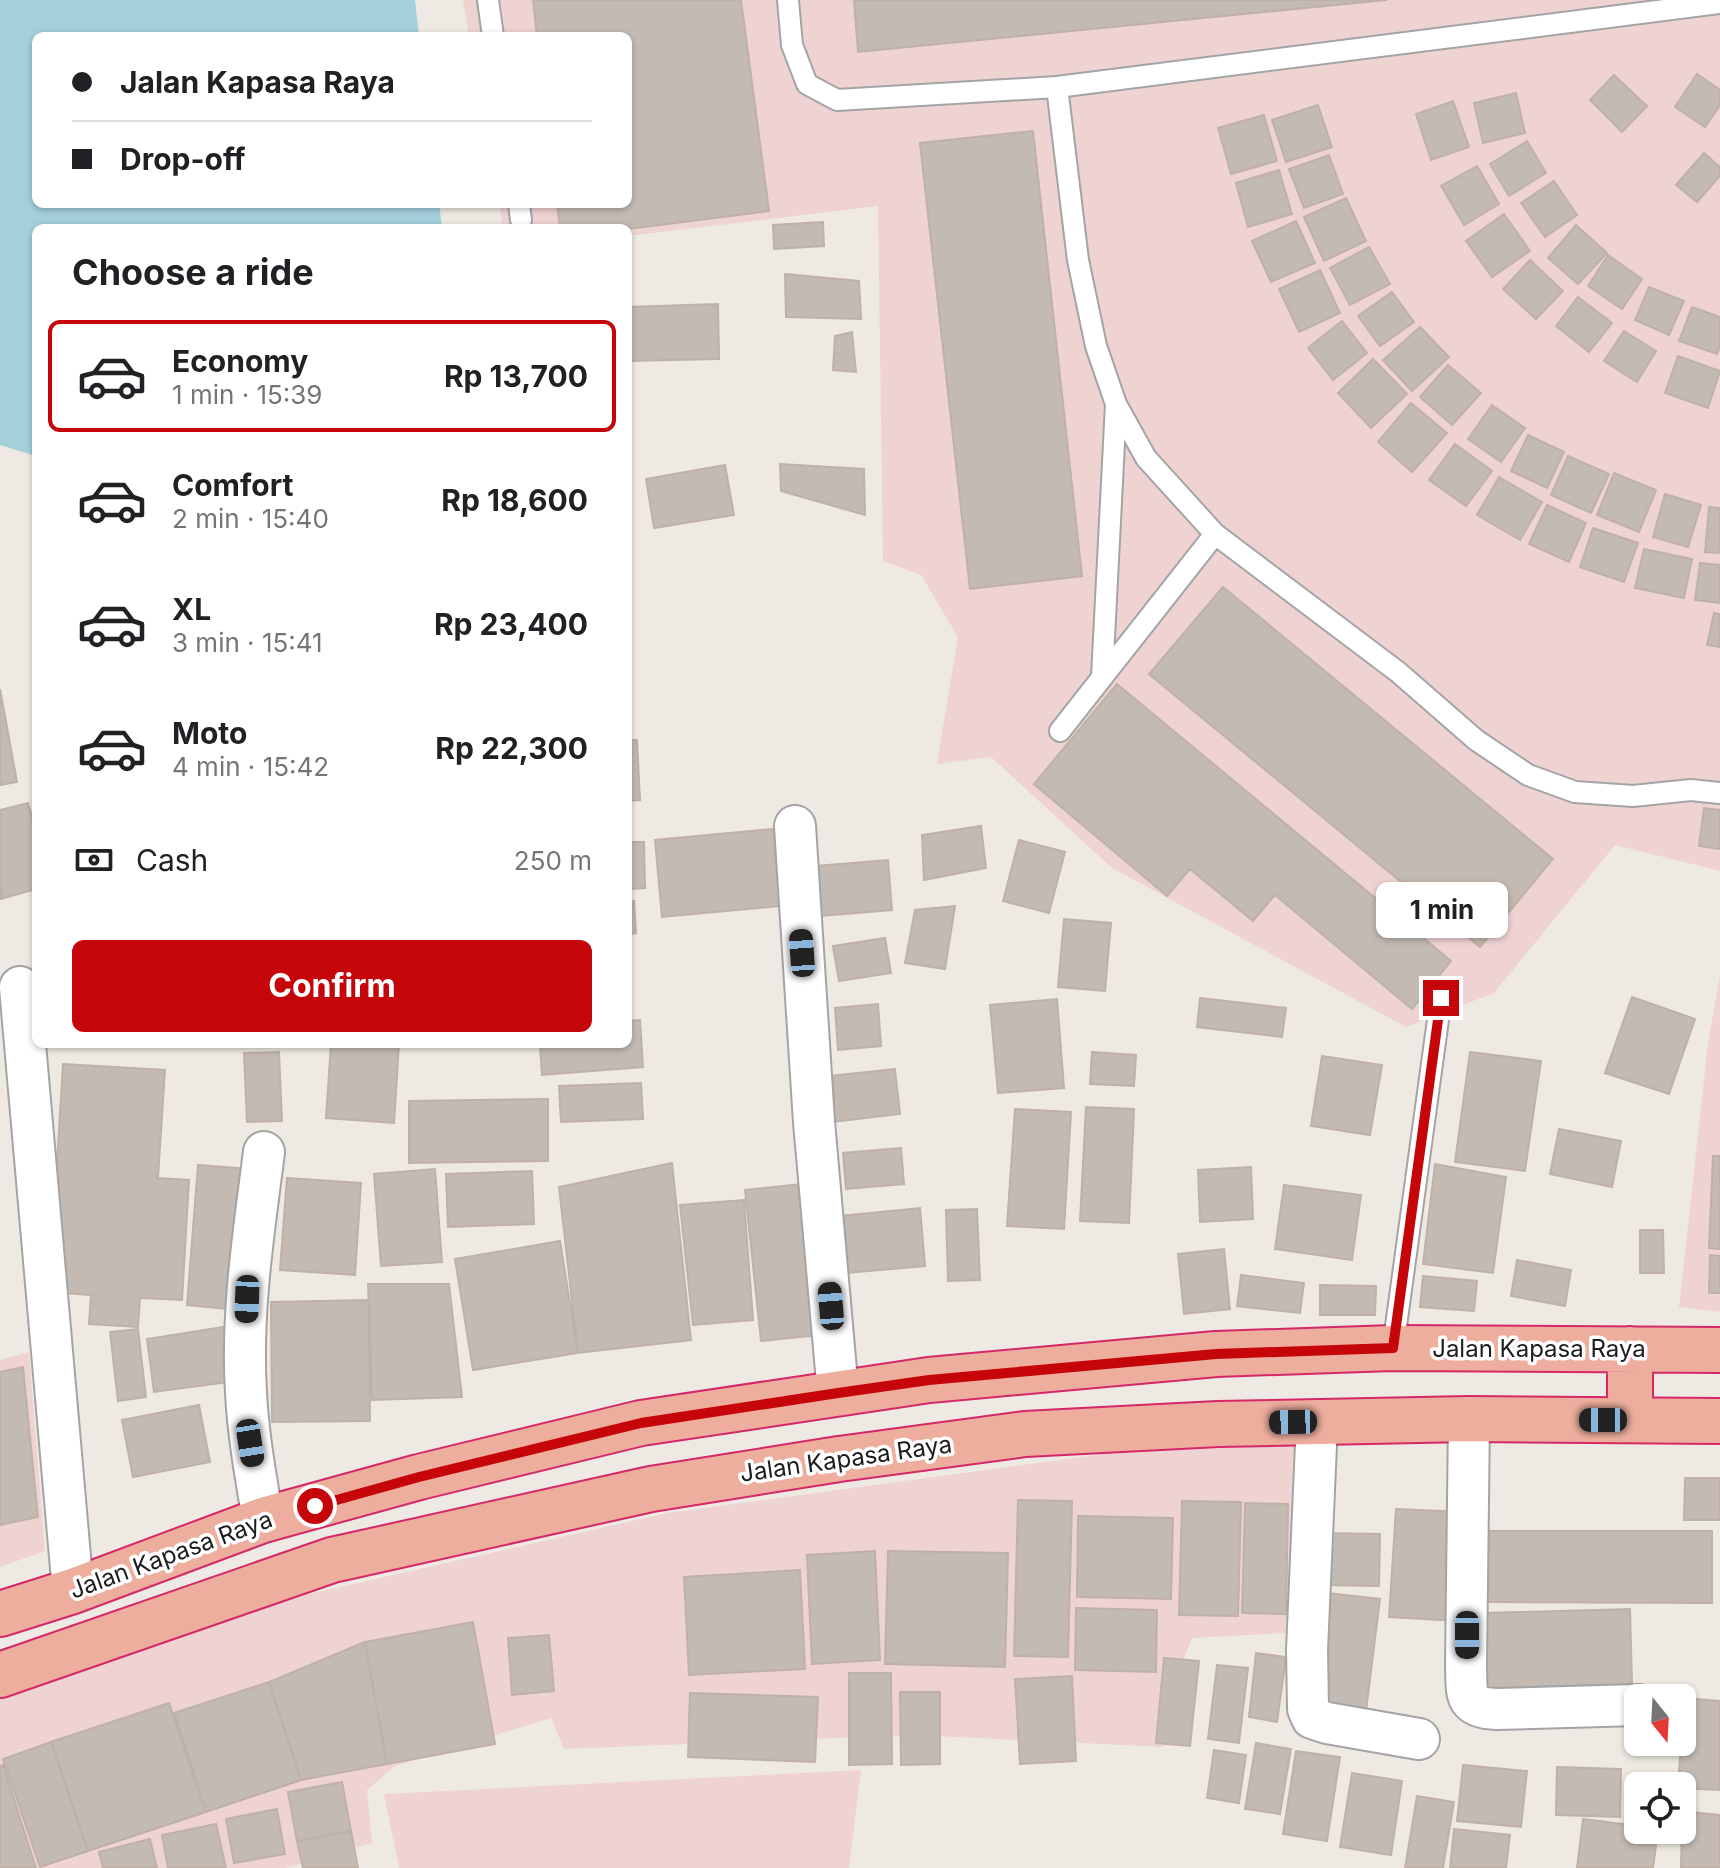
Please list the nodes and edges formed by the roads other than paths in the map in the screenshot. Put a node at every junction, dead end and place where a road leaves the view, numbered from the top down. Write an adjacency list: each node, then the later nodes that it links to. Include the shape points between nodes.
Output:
1 (488, 0): 4 (lane)
2 (788, 0): 5 (lane, via 792,45 807,84 837,100)
3 (1720, 3): 5 (lane)
4 (492, 32)
5 (1057, 87): 6 (lane, via 1078,260 1096,346)
6 (1116, 404): 7 (lane, via 1146,458); 8 (lane)
7 (1215, 534): 8 (lane); 10 (lane, via 1528,775 1575,792)
8 (1102, 677): 9 (lane)
9 (1060, 731)
10 (1720, 793)
11 (795, 826): 19 (street)
12 (20, 987): 28 (street)
13 (1441, 998): 15 (lane)
14 (264, 1152): 27 (street, via 250,1257 245,1354 250,1443)
15 (1393, 1348): 16 (highway, Jalan Kapasa Raya); 18 (highway, Jalan Kapasa Raya)
16 (1630, 1349): 17 (highway, Jalan Kapasa Raya); 21 (highway)
17 (1720, 1350)
18 (1216, 1354): 19 (highway, Jalan Kapasa Raya); 25 (highway)
19 (838, 1393): 24 (highway, Jalan Kapasa Raya)
20 (1469, 1419): 21 (highway, Jalan Kapasa Raya); 23 (highway, Jalan Kapasa Raya); 31 (street, via 1466,1666 1472,1703 1497,1709)
21 (1630, 1420): 22 (highway, Jalan Kapasa Raya)
22 (1720, 1421)
23 (1317, 1422): 25 (highway, Jalan Kapasa Raya); 32 (street, via 1308,1709 1312,1718 1327,1723)
24 (641, 1423): 26 (highway); 27 (highway, Jalan Kapasa Raya)
25 (1218, 1424): 26 (highway, Jalan Kapasa Raya, via 1025,1434)
26 (651, 1489): 30 (highway, Jalan Kapasa Raya, via 332,1560)
27 (263, 1520): 28 (highway, Jalan Kapasa Raya)
28 (73, 1591): 29 (highway, Jalan Kapasa Raya)
29 (0, 1614)
30 (0, 1675)
31 (1624, 1705)
32 (1419, 1739)

